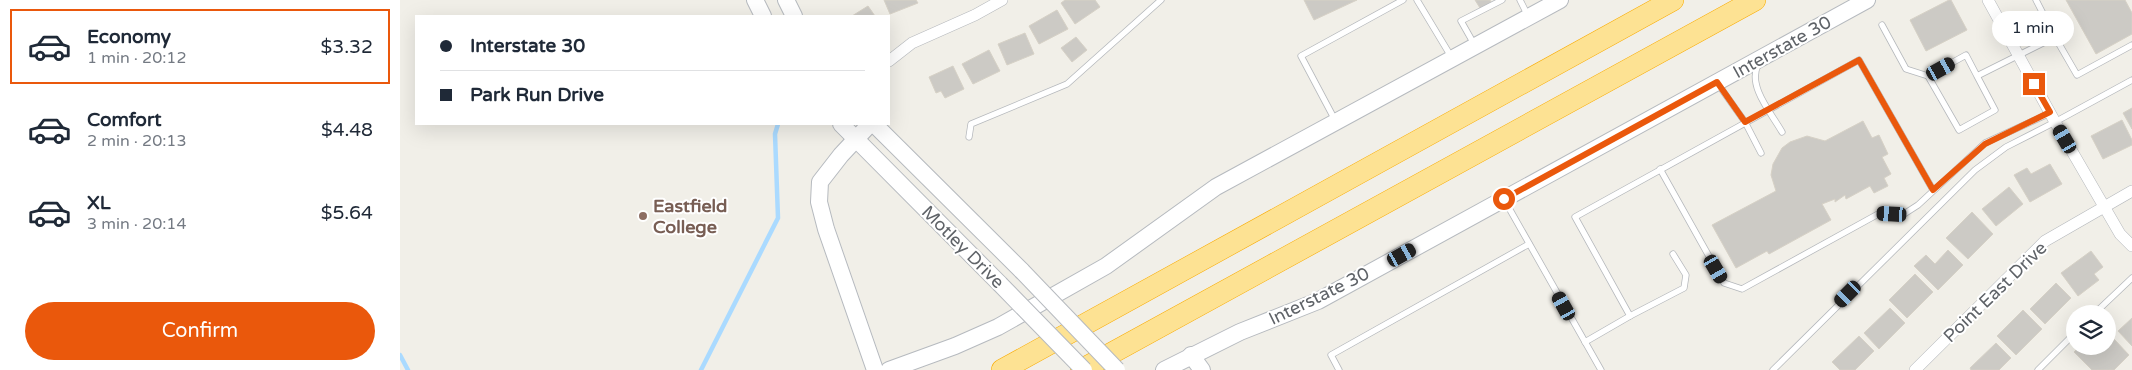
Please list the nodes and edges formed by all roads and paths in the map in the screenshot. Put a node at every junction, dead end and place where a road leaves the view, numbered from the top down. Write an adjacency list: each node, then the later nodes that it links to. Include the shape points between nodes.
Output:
1 (754, 0): 15 (main road)
2 (786, 0): 16 (main road)
3 (1002, 0): 25 (street, via 912,43)
4 (1161, 0): 38 (lane, via 1067,84 971,124)
5 (1403, 0): 32 (lane, via 1301,56)
6 (1417, 0): 24 (lane)
7 (1502, 0): 21 (lane, via 1461,21)
8 (1520, 0): 17 (lane)
9 (1673, 0): 57 (highway)
10 (1755, 0): 58 (highway)
11 (1867, 0): 23 (main road, Interstate 30)
12 (1988, 0): 22 (street)
13 (2036, 0): 19 (lane)
14 (1556, 1): 17 (main road)
15 (762, 15)
16 (794, 15)
17 (1529, 17): 21 (main road)
18 (1882, 25): 26 (lane, via 1906,69)
19 (2055, 37): 20 (lane, via 2077,75); 22 (lane)
20 (2132, 45)
21 (1475, 46): 24 (main road)
22 (2018, 56): 27 (lane); 31 (street)
23 (1763, 57): 29 (main road, Interstate 30); 30 (lane, via 1754,77 1755,86)
24 (1452, 58): 32 (main road)
25 (890, 60)
26 (1928, 76): 27 (lane, via 1966,55); 27 (lane, via 1959,130 1995,110)
27 (1977, 76)
28 (2132, 80): 31 (lane)
29 (1717, 82): 33 (lane); 44 (main road, Interstate 30)
30 (1769, 109): 33 (lane); 37 (lane); 42 (lane, via 1859,60)
31 (2052, 118): 42 (lane, via 1985,144); 45 (street); 64 (lane, via 1974,170)
32 (1336, 122): 56 (main road, via 1216,187 1106,266 998,327)
33 (1745, 122): 40 (lane); 41 (lane)
34 (842, 125): 39 (main road, Motley Drive)
35 (871, 125): 39 (main road)
36 (873, 125): 59 (main road, Motley Drive, bridge, via 1022,271)
37 (1782, 132)
38 (969, 137)
39 (856, 139): 55 (main road, via 820,182 818,202); 58 (main road, Motley Drive, bridge)
40 (1760, 153)
41 (1660, 169): 42 (lane, via 1724,283 1742,289 1880,213 1904,214); 51 (lane, via 1575,217)
42 (1933, 190)
43 (2132, 191): 45 (street, Point East Drive)
44 (1504, 199): 46 (lane); 54 (main road, Interstate 30, via 1318,301)
45 (2104, 206): 47 (street, via 2120,234); 65 (street, Point East Drive, via 2045,241)
46 (1529, 244): 52 (lane); 62 (lane, via 1331,355)
47 (2132, 246)
48 (1673, 254): 51 (lane, via 1686,274 1684,288)
49 (2132, 278): 50 (lane)
50 (2104, 305)
51 (1630, 316): 52 (lane)
52 (1585, 342): 63 (lane)
53 (2066, 342): 66 (lane)
54 (1191, 355): 60 (main road, Interstate 30); 61 (main road)
55 (875, 370)
56 (889, 370)
57 (1002, 370)
58 (1083, 370)
59 (1117, 370)
60 (1164, 370)
61 (1202, 370)
62 (1339, 370)
63 (1601, 370)
64 (1773, 370)
65 (1915, 370)
66 (2038, 370)

